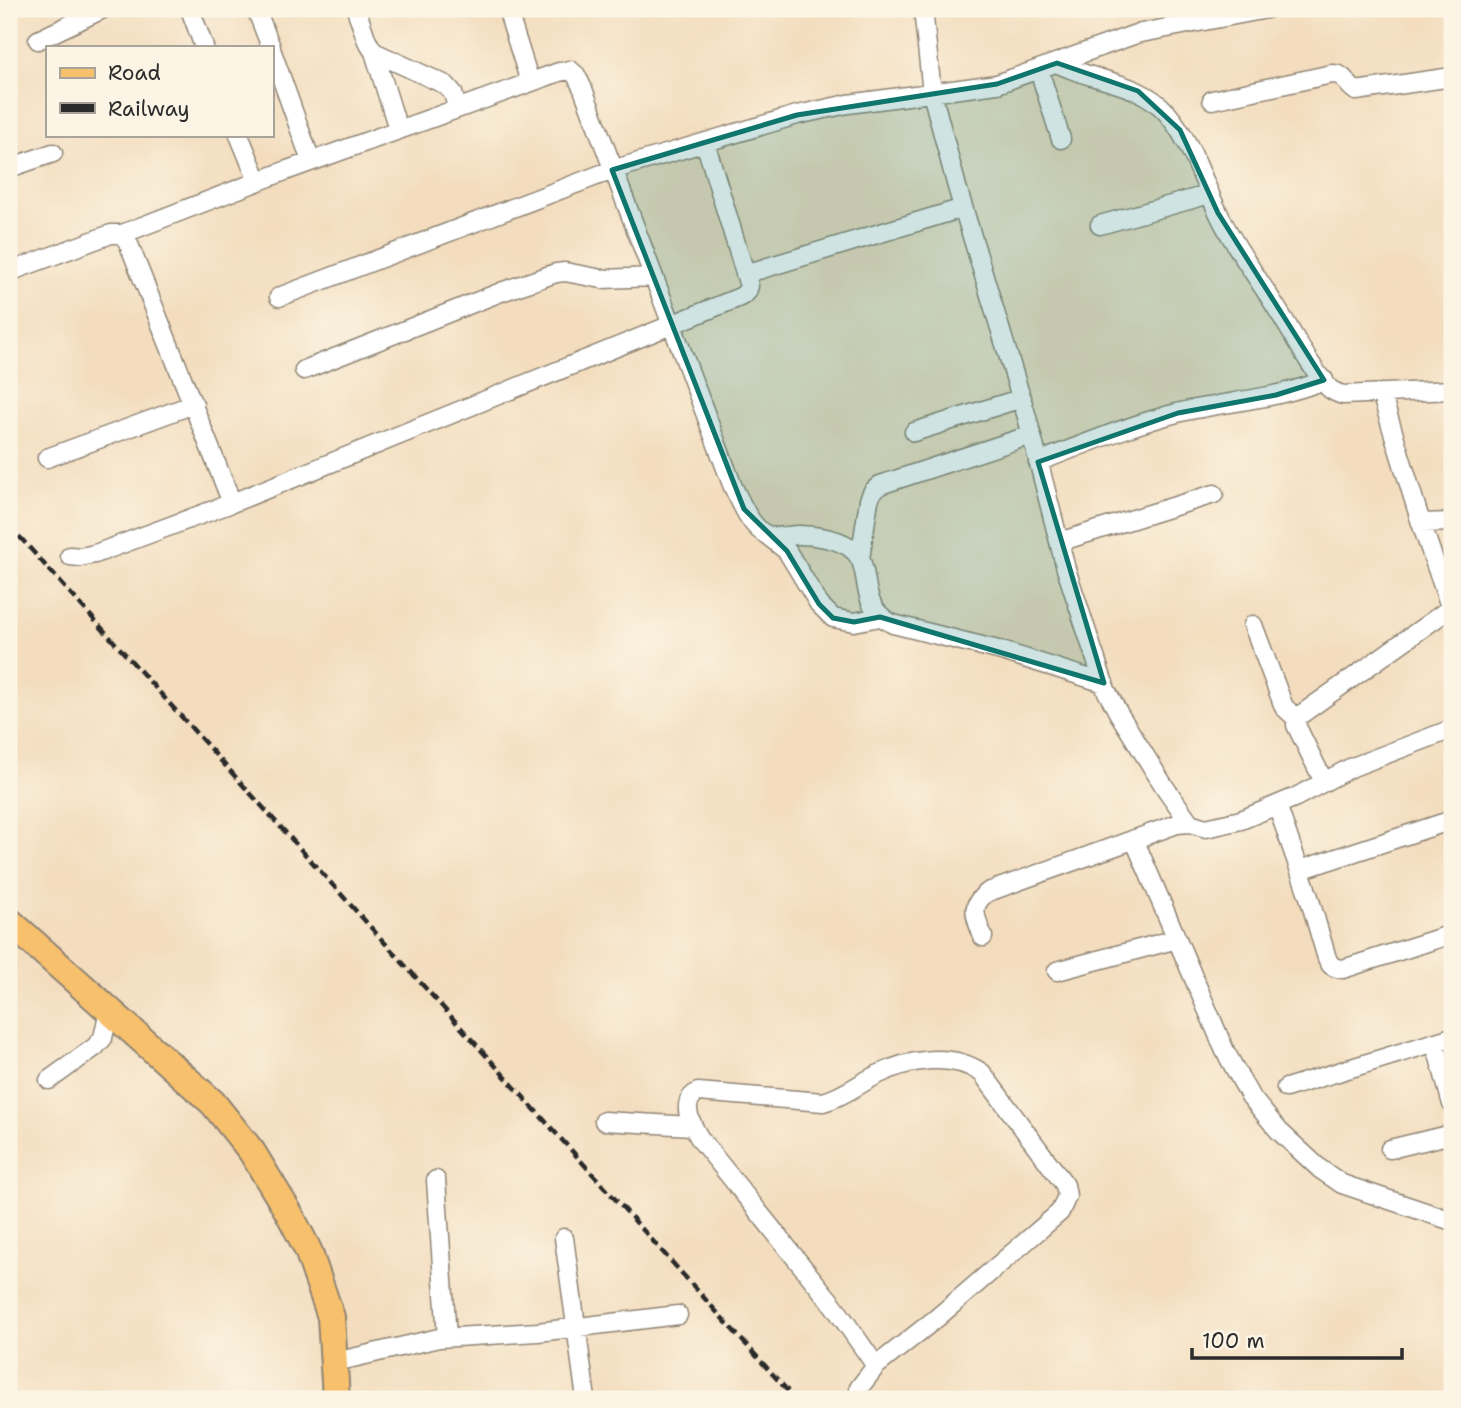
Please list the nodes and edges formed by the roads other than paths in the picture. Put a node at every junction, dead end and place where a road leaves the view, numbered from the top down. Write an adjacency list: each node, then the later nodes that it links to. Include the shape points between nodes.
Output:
1 (103, 9): 8 (street)
2 (190, 9): 9 (street)
3 (256, 9): 10 (street)
4 (356, 9): 11 (street)
5 (507, 9): 16 (street)
6 (923, 9): 17 (street)
7 (1267, 9): 13 (street, via 1136,34)
8 (38, 40)
9 (204, 46)
10 (270, 46)
11 (374, 51): 19 (street, via 446,85); 20 (street)
12 (273, 54): 25 (street)
13 (1057, 63): 14 (street); 29 (street, via 1154,100 1180,130)
14 (1039, 70): 17 (street, via 997,84); 22 (street)
15 (1452, 77): 18 (street, via 1356,91 1340,74 1332,74)
16 (530, 82): 19 (street); 27 (street, via 559,72 576,75)
17 (932, 93): 23 (street, via 797,115); 30 (street)
18 (1212, 100)
19 (457, 108): 20 (street)
20 (398, 130): 25 (street)
21 (239, 136): 28 (street)
22 (1062, 139)
23 (705, 142): 27 (street); 34 (street)
24 (53, 153): 26 (street)
25 (311, 161): 28 (street)
26 (9, 168)
27 (612, 170): 35 (street); 36 (street)
28 (258, 181): 32 (street)
29 (1210, 194): 31 (street); 39 (street, via 1233,239)
30 (963, 208): 34 (street); 42 (street)
31 (1100, 225)
32 (122, 234): 33 (street, via 111,234); 43 (street)
33 (9, 272)
34 (745, 274): 37 (street, via 749,286 740,297)
35 (654, 277): 37 (street); 38 (street, via 601,279 556,274)
36 (279, 297)
37 (673, 325): 49 (street); 52 (street, via 733,487 755,526)
38 (304, 370)
39 (1324, 380): 41 (street, via 1343,395); 47 (street, via 1276,396 1178,413)
40 (1452, 390): 41 (street)
41 (1381, 393): 51 (street)
42 (1021, 398): 44 (street); 45 (street)
43 (194, 404): 46 (street); 49 (street)
44 (914, 432)
45 (1031, 435): 47 (street); 55 (street, via 880,485 869,500)
46 (47, 458)
47 (1038, 463): 53 (street)
48 (1214, 494): 53 (street)
49 (232, 503): 54 (street, via 95,554)
50 (1452, 522): 51 (street)
51 (1421, 523): 56 (street)
52 (767, 535): 55 (street, via 837,542); 57 (street, via 787,551 819,604 833,618 853,622)
53 (1059, 542): 59 (street)
54 (70, 556)
55 (860, 559): 57 (street, via 868,597)
56 (1451, 608): 60 (street)
57 (880, 617): 59 (street)
58 (1253, 625): 60 (street, via 1284,707)
59 (1104, 683): 65 (street, via 1118,714)
60 (1296, 718): 62 (street)
61 (1452, 729): 62 (street)
62 (1324, 782): 63 (street)
63 (1278, 805): 65 (street, via 1216,827); 67 (street)
64 (1452, 820): 67 (street)
65 (1190, 823): 66 (street)
66 (1133, 839): 70 (street, via 988,892 975,905); 71 (street)
67 (1300, 870): 69 (street, via 1333,968 1343,969)
68 (9, 921): 73 (main road)
69 (1452, 934)
70 (983, 937)
71 (1177, 939): 72 (street); 83 (street, via 1225,1051 1250,1096 1279,1131 1342,1184)
72 (1057, 971)
73 (109, 1010): 75 (street, via 103,1038); 88 (main road, via 213,1103 252,1152 308,1250 331,1317)
74 (1444, 1040): 76 (street); 77 (street)
75 (49, 1080)
76 (1286, 1088)
77 (1452, 1104)
78 (604, 1121): 79 (street)
79 (692, 1126): 89 (street); 89 (street, via 688,1100 698,1092 822,1102 897,1066 954,1061 982,1073 1060,1175 1065,1204 1052,1220)
80 (1452, 1134): 81 (street)
81 (1390, 1149)
82 (436, 1180): 87 (street)
83 (1452, 1221)
84 (564, 1238): 86 (street)
85 (678, 1315): 86 (street)
86 (576, 1328): 87 (street); 91 (street)
87 (447, 1337): 88 (street)
88 (335, 1362): 90 (main road)
89 (876, 1366): 92 (street, via 859,1388)
90 (336, 1399)
91 (586, 1399)
92 (860, 1399)

